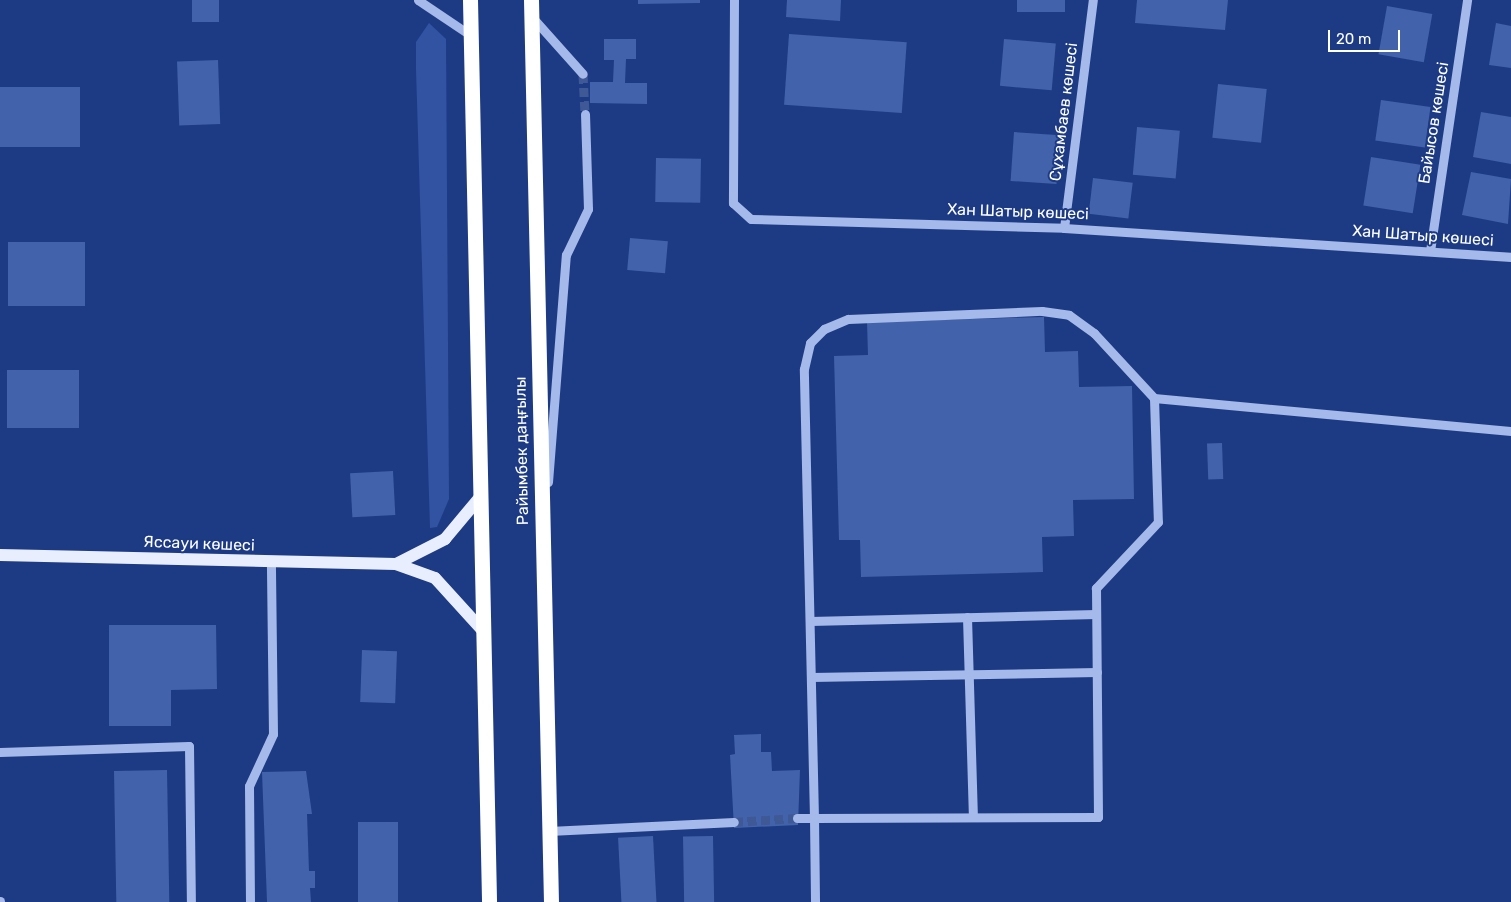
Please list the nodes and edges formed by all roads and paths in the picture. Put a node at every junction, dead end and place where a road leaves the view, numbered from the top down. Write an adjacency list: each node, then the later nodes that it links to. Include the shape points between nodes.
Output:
1 (418, 0): 8 (street)
2 (470, 0): 8 (highway)
3 (531, 0): 7 (highway, Райымбек даңғылы)
4 (734, 0): 11 (street, Хан Шатыр көшесі, via 733,204 740,214 751,218)
5 (1093, 0): 11 (street, Сұхамбаев көшесі)
6 (1467, 0): 12 (street, Байысов көшесі)
7 (531, 16): 9 (street); 19 (highway, Райымбек даңғылы)
8 (470, 35): 16 (highway)
9 (583, 74)
10 (585, 114): 19 (street, via 588,209 566,255)
11 (1064, 228): 12 (street, Хан Шатыр көшесі)
12 (1430, 251): 13 (street, Хан Шатыр көшесі)
13 (1511, 258)
14 (1154, 398): 15 (street); 21 (street, via 1158,522 1096,588); 23 (street, via 1094,333 1069,315 1042,311 848,319 824,328 810,343 804,369)
15 (1511, 431)
16 (480, 496): 20 (main road, via 445,539); 24 (highway)
17 (0, 555): 18 (main road, Яссауи көшесі)
18 (271, 562): 20 (main road, Яссауи көшесі); 35 (street, via 273,734 249,786)
19 (542, 562): 33 (highway, Райымбек даңғылы)
20 (396, 564): 24 (main road, via 435,578)
21 (1096, 614): 22 (street); 25 (street)
22 (967, 617): 23 (street); 26 (street)
23 (810, 622): 27 (street)
24 (484, 632): 36 (highway)
25 (1097, 672): 26 (street); 29 (street, via 1098,817)
26 (968, 674): 27 (street); 29 (street)
27 (811, 677): 31 (street)
28 (0, 752): 34 (street, via 189,746)
29 (973, 817): 31 (street)
30 (797, 818): 31 (street)
31 (814, 818): 38 (street)
32 (734, 822): 33 (street)
33 (549, 831): 37 (highway, Райымбек даңғылы)
34 (191, 902)
35 (250, 902)
36 (489, 902)
37 (550, 902)
38 (815, 902)

